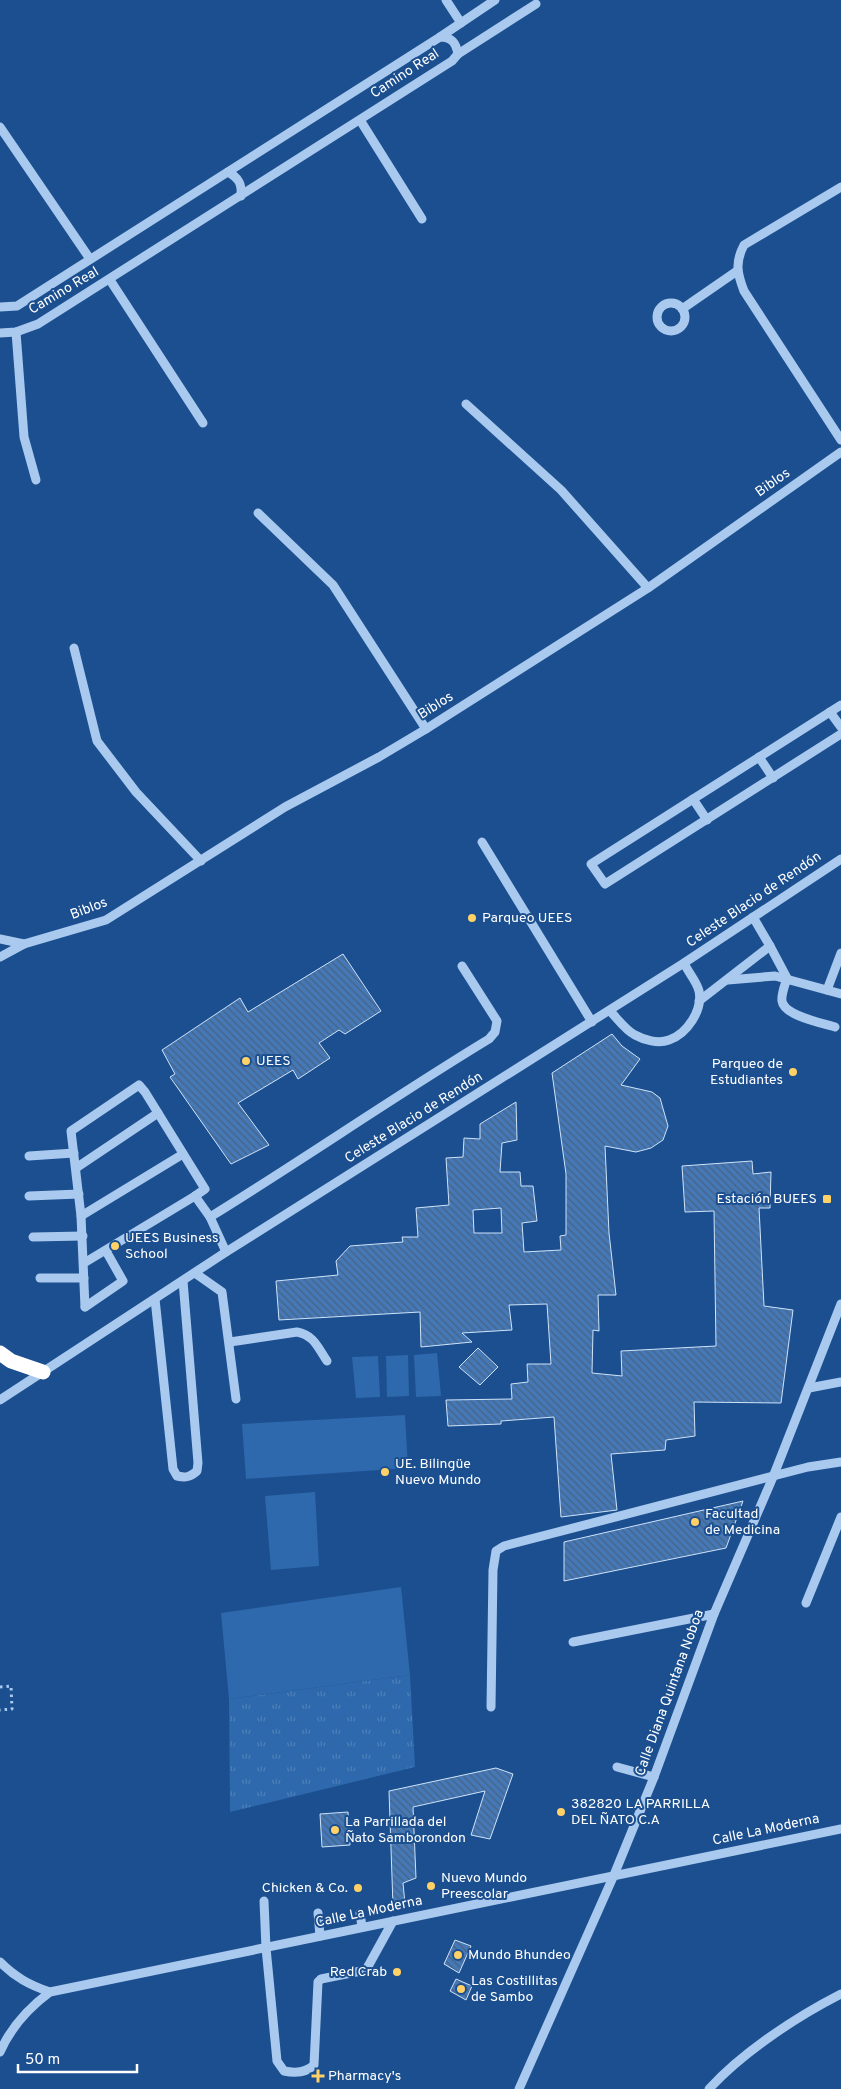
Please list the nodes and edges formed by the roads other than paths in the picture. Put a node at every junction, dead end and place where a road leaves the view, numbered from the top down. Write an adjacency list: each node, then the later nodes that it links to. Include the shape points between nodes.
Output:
1 (446, 0): 4 (street)
2 (495, 0): 4 (street)
3 (536, 4): 6 (street)
4 (461, 23): 5 (street)
5 (440, 37): 6 (street, Camino Real, via 451,39 457,45); 9 (street, Camino Real)
6 (458, 54): 7 (street, Camino Real)
7 (360, 120): 11 (street, Camino Real); 12 (street)
8 (0, 127): 13 (street)
9 (228, 172): 11 (street, via 235,175 240,184); 13 (street, Camino Real)
10 (841, 187): 14 (street, via 744,245 738,255)
11 (241, 196): 15 (street, Camino Real)
12 (422, 219)
13 (90, 259): 16 (street, Camino Real, via 17,306)
14 (736, 271): 17 (street); 22 (street, via 744,291)
15 (110, 280): 18 (street, Camino Real, via 38,324); 21 (street)
16 (0, 307)
17 (682, 309)
18 (16, 332): 19 (street, Camino Real); 24 (street, via 24,437)
19 (0, 333)
20 (466, 404): 26 (street, via 562,490)
21 (203, 423)
22 (841, 440)
23 (841, 452): 26 (street, Biblos)
24 (36, 480)
25 (258, 513): 31 (street, via 333,585)
26 (648, 588): 31 (street, Biblos)
27 (74, 648): 39 (street, via 97,741 136,792)
28 (841, 705): 29 (street)
29 (830, 712): 30 (street); 33 (street)
30 (841, 727)
31 (426, 730): 39 (street, Biblos, via 285,807)
32 (841, 734): 34 (street)
33 (760, 757): 34 (street); 35 (street)
34 (773, 778): 36 (street)
35 (693, 799): 36 (street); 36 (street, via 591,864 605,884)
36 (707, 820)
37 (482, 842): 54 (street)
38 (841, 859): 40 (street, Celeste Blacio de Rendón)
39 (202, 860): 42 (street, Biblos, via 106,920)
40 (753, 917): 43 (street); 46 (street, Celeste Blacio de Rendón)
41 (0, 939): 42 (street, Biblos)
42 (24, 944): 45 (street, Biblos)
43 (770, 946): 48 (street); 49 (street)
44 (841, 953): 50 (street)
45 (0, 957)
46 (684, 964): 52 (street, via 699,990); 53 (street, Celeste Blacio de Rendón)
47 (462, 966): 65 (street, via 497,1021 495,1032 489,1039)
48 (787, 978): 49 (street); 50 (street); 55 (street, via 782,1003 786,1010)
49 (728, 980): 52 (street)
50 (827, 990): 51 (street)
51 (841, 994)
52 (699, 1001): 53 (street, via 696,1015 686,1028 668,1040 650,1041 633,1034)
53 (610, 1010): 54 (street, Celeste Blacio de Rendón)
54 (592, 1022): 69 (street, Celeste Blacio de Rendón)
55 (835, 1027)
56 (158, 1113): 57 (street, via 139,1085 71,1131); 58 (street); 60 (street)
57 (74, 1153): 59 (street); 60 (street)
58 (183, 1154): 63 (street, via 205,1189); 64 (street)
59 (29, 1156)
60 (76, 1168): 61 (street)
61 (78, 1194): 62 (street); 64 (street)
62 (29, 1196)
63 (195, 1196): 65 (street); 68 (street)
64 (81, 1216): 66 (street)
65 (210, 1217): 69 (street)
66 (83, 1236): 67 (street); 70 (street)
67 (33, 1237)
68 (106, 1251): 70 (street); 73 (street, via 124,1281 85,1307)
69 (226, 1252): 71 (street, Celeste Blacio de Rendón)
70 (84, 1263): 73 (street)
71 (194, 1273): 74 (street, Celeste Blacio de Rendón); 77 (street, via 222,1292)
72 (40, 1278): 73 (street)
73 (84, 1278)
74 (183, 1281): 75 (street, Celeste Blacio de Rendón); 75 (street, via 198,1463 197,1471 185,1478 177,1476 173,1469)
75 (155, 1299): 80 (street, Celeste Blacio de Rendón)
76 (841, 1304): 82 (street, Calle Diana Quintana Noboa)
77 (230, 1342): 79 (street, via 297,1332 312,1337); 84 (street)
78 (0, 1353): 80 (highway, via 10,1362)
79 (327, 1362)
80 (43, 1372): 83 (street, Celeste Blacio de Rendón)
81 (841, 1382): 82 (street)
82 (809, 1388): 86 (street, Calle Diana Quintana Noboa)
83 (0, 1400)
84 (236, 1400)
85 (841, 1462): 86 (street)
86 (773, 1477): 89 (street, Calle Diana Quintana Noboa); 91 (street, via 516,1541 496,1551)
87 (841, 1516): 88 (street)
88 (806, 1603)
89 (714, 1614): 90 (street); 93 (street, Calle Diana Quintana Noboa)
90 (573, 1642)
91 (491, 1707)
92 (617, 1767): 93 (street)
93 (654, 1776): 95 (street, Calle Diana Quintana Noboa)
94 (841, 1829): 95 (street, Calle La Moderna)
95 (614, 1875): 99 (street, Calle La Moderna); 107 (street, Calle Diana Quintana Noboa)
96 (264, 1901): 102 (street)
97 (318, 1912): 101 (street)
98 (360, 1913): 100 (street)
99 (392, 1921): 100 (street, Calle La Moderna); 102 (street, via 366,1970 318,1982 316,2061 312,2068 304,2071 284,2071 277,2061)
100 (362, 1927): 101 (street, Calle La Moderna)
101 (320, 1936): 102 (street, Calle La Moderna)
102 (266, 1948): 104 (street, Calle La Moderna)
103 (0, 1962): 104 (street, via 30,1986)
104 (50, 1992): 106 (street, Calle La Moderna, via 18,2021)
105 (841, 1994): 108 (street, via 767,2041)
106 (0, 2052)
107 (519, 2089)
108 (709, 2089)

